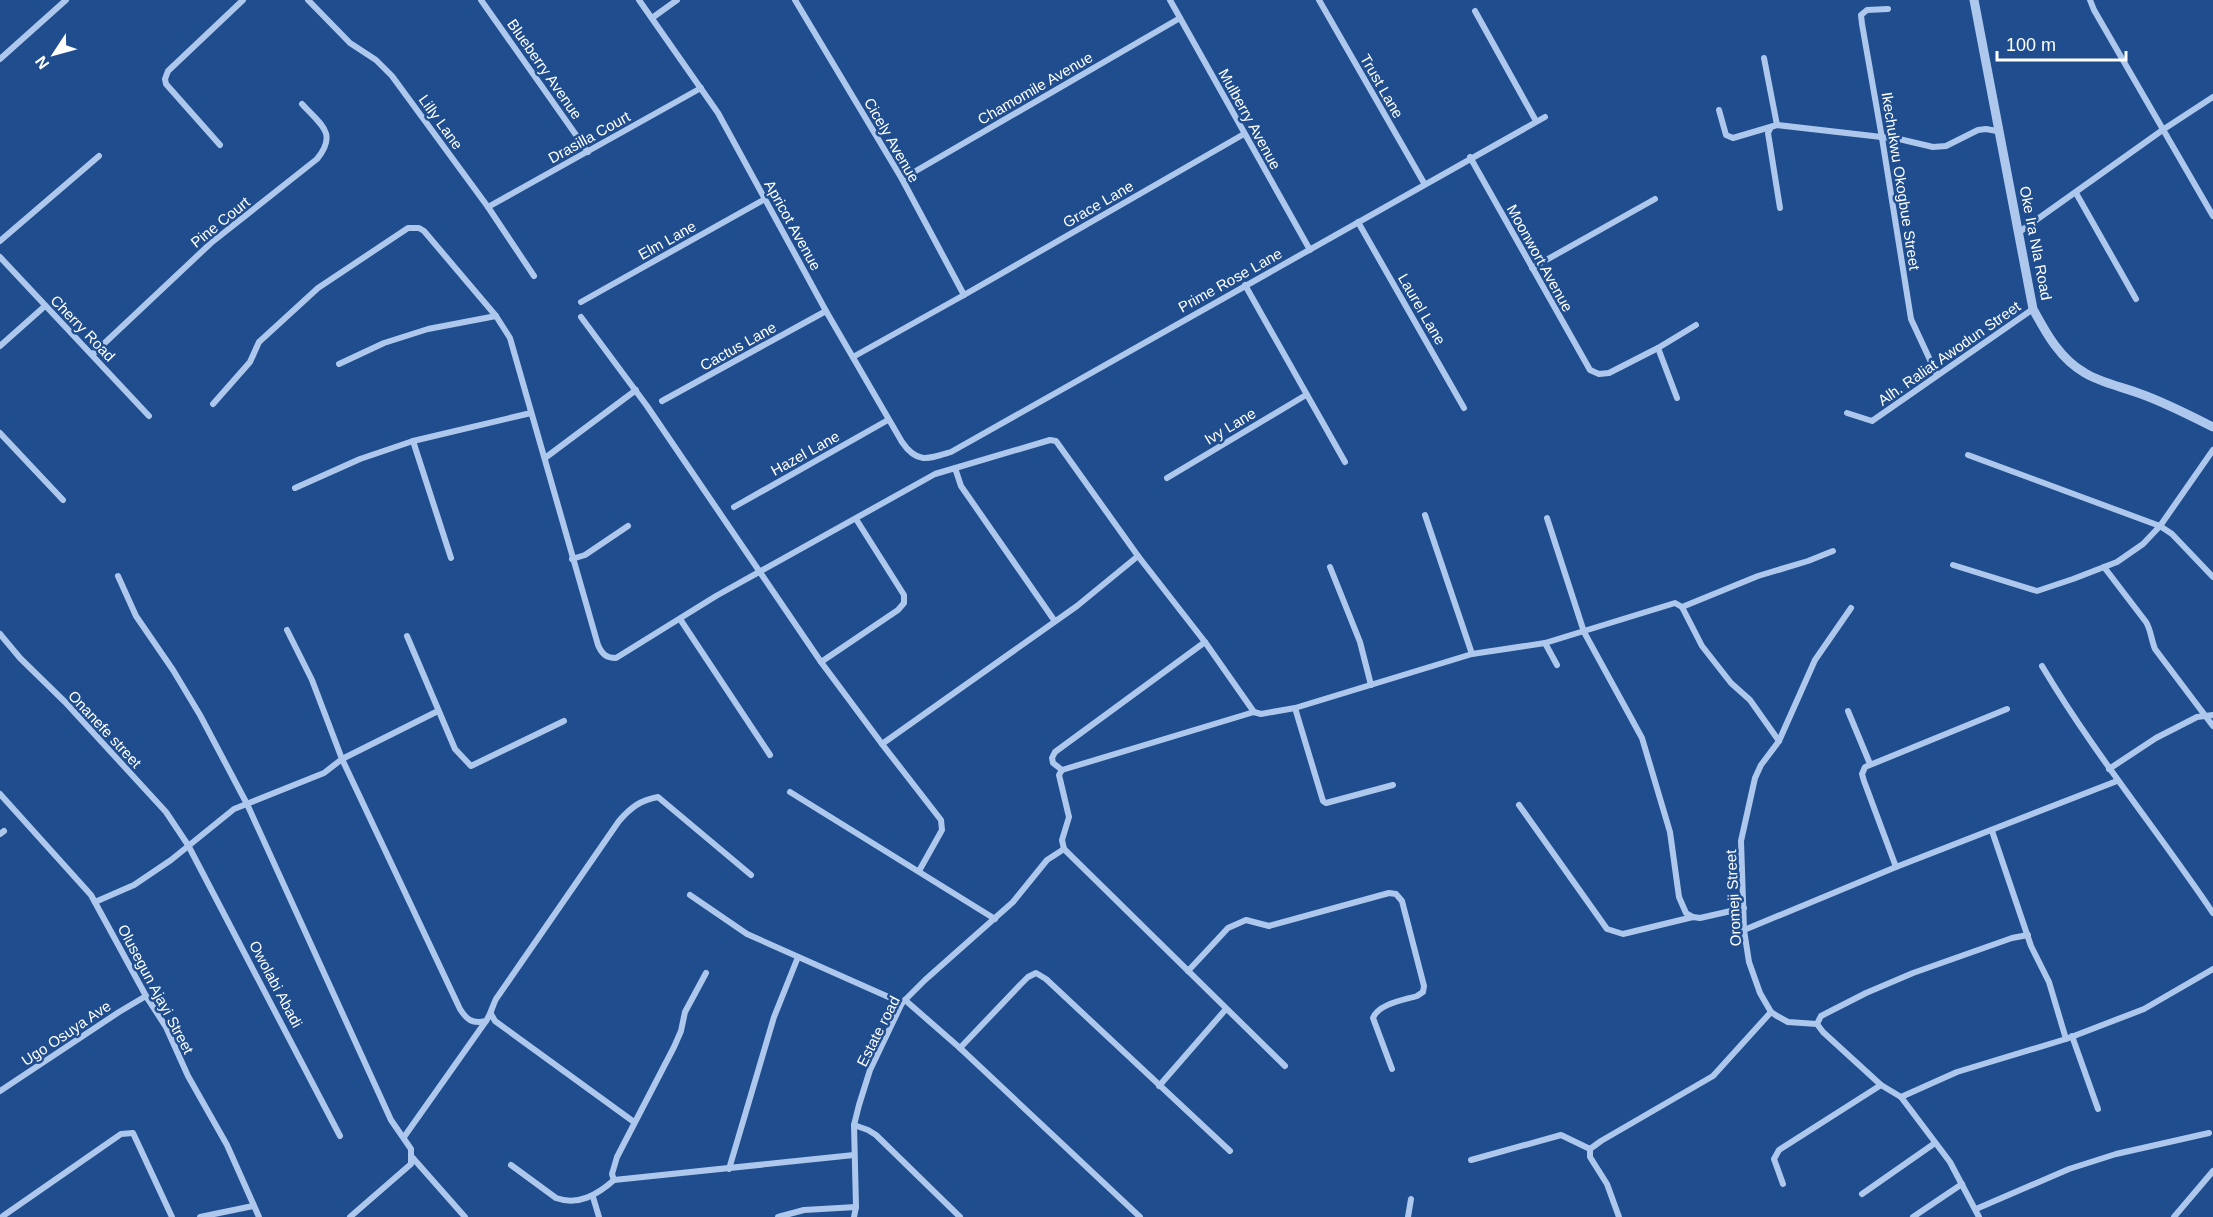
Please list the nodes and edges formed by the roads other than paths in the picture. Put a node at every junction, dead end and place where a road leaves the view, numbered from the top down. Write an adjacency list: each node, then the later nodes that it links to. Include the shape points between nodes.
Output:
1 (66, 0): 17 (street)
2 (243, 0): 29 (street, via 165,75 166,84)
3 (308, 0): 38 (street, Lilly Lane, via 350,43 392,76)
4 (481, 0): 30 (street, Blueberry Avenue)
5 (639, 0): 14 (street, Apricot Avenue)
6 (677, 0): 14 (street)
7 (795, 0): 33 (street, Cicely Avenue)
8 (1170, 0): 15 (street, Mulberry Avenue)
9 (1319, 0): 34 (street, Trust Lane)
10 (1974, 0): 26 (street, Oke Ira Nla Road)
11 (2091, 0): 25 (street)
12 (1888, 9): 28 (street, Ikechukwu Okogbue Street, via 1867,10 1861,15)
13 (1475, 11): 23 (street)
14 (652, 18): 18 (street, Apricot Avenue)
15 (1180, 18): 27 (street, Mulberry Avenue); 33 (street, Chamomile Avenue)
16 (1764, 58): 24 (street)
17 (0, 59)
18 (701, 88): 30 (street, Drasilla Court); 36 (street, Apricot Avenue)
19 (2213, 97): 25 (street)
20 (302, 104): 60 (street, Pine Court, via 327,136 328,142 317,159 211,243)
21 (1719, 110): 24 (street, via 1728,137)
22 (1545, 117): 23 (street, Prime Rose Lane)
23 (1536, 121): 32 (street, Prime Rose Lane)
24 (1774, 126): 28 (street); 39 (street, via 1768,133)
25 (2164, 129): 35 (street); 40 (street)
26 (1997, 131): 28 (street, via 1978,130 1946,146 1933,147); 42 (street, Oke Ira Nla Road)
27 (1244, 134): 44 (street, Mulberry Avenue); 49 (street, Grace Lane)
28 (1882, 138): 63 (street, Ikechukwu Okogbue Street, via 1911,320)
29 (220, 145)
30 (588, 152): 38 (street, Drasilla Court)
31 (99, 156): 43 (street)
32 (1470, 157): 34 (street, Prime Rose Lane); 46 (street, Moonwort Avenue)
33 (902, 179): 49 (street, Cicely Avenue)
34 (1424, 183): 41 (street, Prime Rose Lane)
35 (2076, 193): 42 (street); 50 (street)
36 (765, 199): 51 (street, Elm Lane); 54 (street, Apricot Avenue)
37 (1655, 199): 46 (street)
38 (488, 207): 47 (street, Lilly Lane)
39 (1780, 208)
40 (2213, 216)
41 (1358, 222): 44 (street, Prime Rose Lane); 69 (street, Laurel Lane)
42 (2018, 233): 53 (street, Oke Ira Nla Road)
43 (0, 241)
44 (1310, 250): 48 (street, Prime Rose Lane)
45 (0, 257): 52 (street, Cherry Road)
46 (1532, 268): 59 (street, Moonwort Avenue, via 1590,370 1609,373)
47 (534, 276)
48 (1245, 285): 65 (street); 80 (street, Prime Rose Lane, via 951,452)
49 (964, 295): 61 (street, Grace Lane)
50 (2136, 299)
51 (581, 302)
52 (45, 306): 58 (street); 60 (street, Cherry Road)
53 (2033, 309): 63 (street, Alh. Raliat Awodun Street); 74 (street, Oke Ira Nla Road, via 2052,343 2085,373 2171,405)
54 (826, 311): 61 (street, Apricot Avenue); 67 (street, Cactus Lane)
55 (496, 316): 62 (street, via 428,329 384,343); 68 (street, via 424,231 408,228 309,296 259,342 250,362); 70 (street, via 510,338)
56 (581, 317): 64 (street)
57 (1696, 325): 59 (street)
58 (0, 346)
59 (1658, 348): 66 (street)
60 (93, 354): 72 (street, Cherry Road)
61 (852, 357): 73 (street, Apricot Avenue)
62 (339, 364)
63 (1937, 375): 71 (street, Alh. Raliat Awodun Street, via 1872,421)
64 (636, 390): 79 (street); 99 (street)
65 (1305, 395): 81 (street); 83 (street, Ivy Lane)
66 (1677, 398)
67 (662, 401)
68 (213, 404)
69 (1464, 408)
70 (531, 413): 76 (street); 79 (street)
71 (1847, 413)
72 (149, 416)
73 (888, 420): 80 (street, Apricot Avenue, via 908,450); 86 (street, Hazel Lane)
74 (2213, 427)
75 (0, 433): 85 (street)
76 (413, 441): 84 (street); 94 (street)
77 (2213, 450): 90 (street)
78 (1968, 456): 90 (street)
79 (545, 458): 95 (street)
80 (925, 459)
81 (1345, 462)
82 (955, 468): 89 (street, via 935,474); 93 (street, via 1056,441); 105 (street, via 961,486)
83 (1167, 478)
84 (295, 488)
85 (63, 500)
86 (734, 507)
87 (1425, 515): 112 (street)
88 (1547, 518): 107 (street)
89 (856, 519): 99 (street); 113 (street, via 904,595 904,603)
90 (2160, 525): 98 (street, via 2131,554); 101 (street)
91 (628, 526): 95 (street, via 585,555)
92 (1833, 551): 102 (street)
93 (1138, 556): 105 (street); 110 (street)
94 (451, 558)
95 (572, 559): 104 (street, via 598,645 608,658 616,658)
96 (1953, 565): 98 (street, via 2037,591)
97 (1330, 567): 116 (street, via 1360,642)
98 (2104, 567): 122 (street, via 2151,630 2155,649)
99 (759, 572): 104 (street); 113 (street)
100 (118, 576): 136 (street, via 136,616 200,715)
101 (2213, 577)
102 (1682, 607): 107 (street, via 1675,603); 125 (street, via 1702,646 1750,700)
103 (1851, 608): 125 (street, Oromeji Street, via 1815,660)
104 (681, 619): 127 (street)
105 (1054, 620): 126 (street)
106 (286, 630): 128 (street, via 312,680)
107 (1584, 632): 111 (street); 148 (street, via 1642,738 1670,831 1679,897 1686,913)
108 (0, 634): 139 (street, Onanefe street, via 166,812)
109 (407, 636): 119 (street)
110 (1205, 642): 121 (street); 131 (street, via 1055,752 1053,763)
111 (1545, 643): 112 (street); 114 (street)
112 (1472, 654): 116 (street)
113 (821, 662): 126 (street)
114 (1557, 665)
115 (2042, 666): 130 (street)
116 (1371, 685): 117 (street)
117 (1295, 708): 121 (street); 133 (street, via 1323,801)
118 (2007, 709): 129 (street)
119 (438, 711): 123 (street, via 455,749 471,765); 128 (street)
120 (1848, 711): 129 (street)
121 (1254, 712): 131 (street)
122 (2210, 716): 124 (street); 130 (street, via 2197,717 2156,738)
123 (564, 721)
124 (2213, 726)
125 (1779, 741): 146 (street, Oromeji Street, via 1755,778 1741,841)
126 (882, 744): 142 (street, via 941,820 942,830)
127 (770, 755)
128 (342, 759): 136 (street, via 324,773); 161 (street, via 460,1009 476,1023)
129 (1870, 764): 141 (street, via 1862,774)
130 (2109, 769): 132 (street)
131 (1062, 770): 140 (street, via 1059,775 1069,817 1062,840)
132 (2117, 781): 138 (street); 147 (street)
133 (1393, 785)
134 (790, 792): 142 (street)
135 (0, 794): 145 (street, Olusegun Ajayi Street)
136 (247, 804): 139 (street, via 234,809); 176 (street, via 391,1120)
137 (1519, 805): 148 (street, via 1607,929 1623,934)
138 (1992, 831): 141 (street); 151 (street)
139 (188, 845): 145 (street, via 134,885); 175 (street, Owolabi Abadi)
140 (1064, 849): 149 (street, Estate road, via 1047,860); 154 (street)
141 (1896, 867): 150 (street)
142 (919, 872): 149 (street)
143 (751, 875): 160 (street, via 658,797 634,805 509,980)
144 (690, 895): 152 (street, via 747,934)
145 (95, 902): 156 (street, Olusegun Ajayi Street)
146 (1744, 908): 148 (street); 150 (street, Oromeji Street)
147 (2213, 913)
148 (1693, 917)
149 (995, 920): 157 (street, Estate road)
150 (1744, 930): 159 (street, Oromeji Street, via 1749,962)
151 (2028, 935): 162 (street, via 1913,973 1821,1016); 163 (street)
152 (798, 957): 157 (street); 184 (street, via 774,1017)
153 (2213, 969): 163 (street, via 2144,1009)
154 (1188, 971): 158 (street); 166 (street, via 1235,923 1246,920 1269,926 1396,894 1402,901 1424,986 1417,996 1375,1012 1373,1018)
155 (706, 973): 172 (street, via 685,1012 674,1047)
156 (146, 996): 169 (street, Ugo Osuya Ave); 192 (street, Olusegun Ajayi Street, via 218,1126)
157 (904, 1002): 164 (street); 173 (street, Estate road, via 870,1070)
158 (1226, 1009): 165 (street); 168 (street)
159 (1771, 1012): 162 (street, via 1788,1022); 178 (street, via 1713,1076)
160 (491, 1014): 161 (street); 172 (street, via 495,1021)
161 (486, 1021): 176 (street)
162 (1817, 1024): 167 (street)
163 (2069, 1038): 170 (street, via 1957,1072); 171 (street)
164 (960, 1048): 168 (street, via 1028,977 1036,974); 207 (street)
165 (1285, 1066)
166 (1392, 1069)
167 (1881, 1085): 170 (street); 187 (street, via 1779,1150 1774,1159)
168 (1160, 1086): 179 (street)
169 (0, 1091)
170 (1901, 1097): 177 (street)
171 (2098, 1109)
172 (634, 1122): 186 (street, via 613,1167)
173 (854, 1125): 180 (street, Estate road); 206 (street, via 876,1135)
174 (2209, 1133): 195 (street, via 2068,1169)
175 (340, 1136)
176 (404, 1137): 181 (street)
177 (1935, 1143): 188 (street); 189 (street)
178 (1590, 1149): 182 (street, via 1561,1135); 209 (street, via 1590,1157 1614,1198)
179 (1230, 1151)
180 (854, 1155): 184 (street); 193 (street, Estate road)
181 (412, 1156): 194 (street, via 408,1168); 202 (street)
182 (1471, 1160)
183 (511, 1165): 190 (street, via 556,1198 564,1201)
184 (729, 1169): 186 (street)
185 (2213, 1171): 212 (street)
186 (614, 1180): 190 (street)
187 (1783, 1184)
188 (1962, 1184): 195 (street); 210 (street)
189 (1862, 1194)
190 (592, 1197): 203 (street)
191 (1411, 1198): 208 (street)
192 (254, 1206): 198 (street); 199 (street, Olusegun Ajayi Street)
193 (856, 1207): 204 (street, via 804,1210); 205 (street, Estate road)
194 (360, 1209): 200 (street); 201 (street)
195 (1976, 1209): 211 (street)
196 (3, 1216): 197 (street, via 121,1134 132,1133)
197 (172, 1217)
198 (200, 1217)
199 (259, 1217)
200 (350, 1217)
201 (362, 1217)
202 (465, 1217)
203 (599, 1217)
204 (778, 1217)
205 (854, 1217)
206 (960, 1217)
207 (1140, 1217)
208 (1407, 1217)
209 (1619, 1217)
210 (1913, 1217)
211 (1979, 1217)
212 (2174, 1217)

